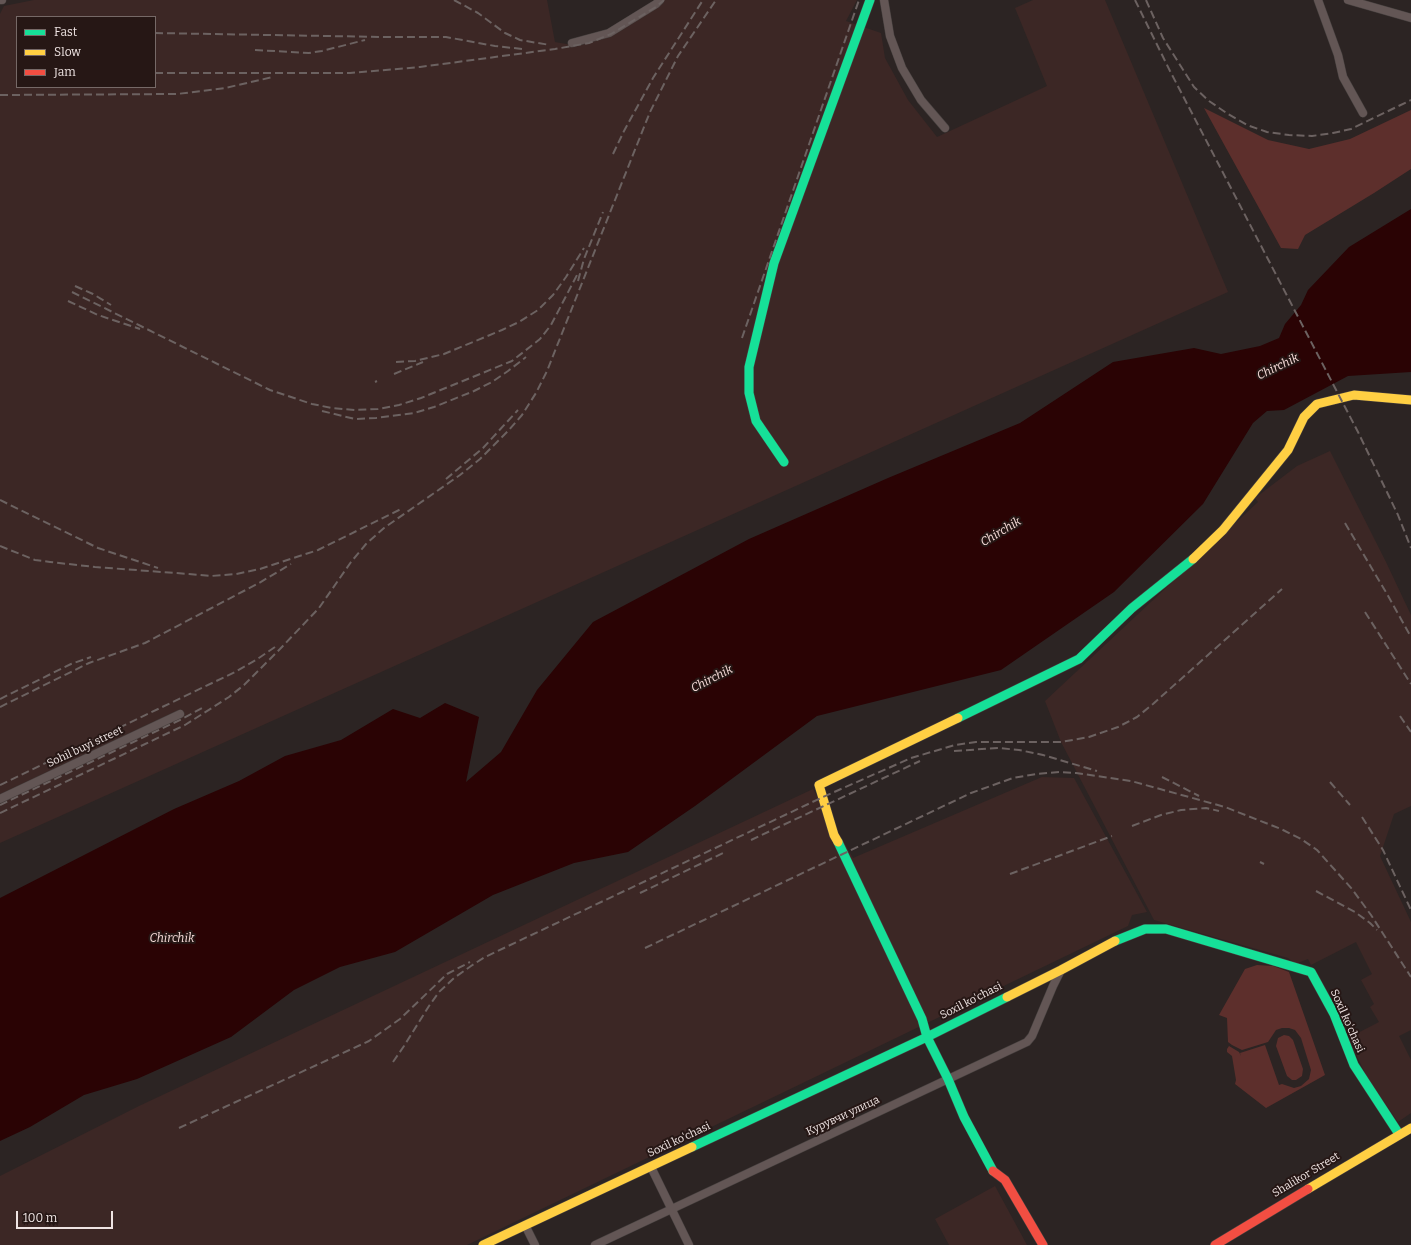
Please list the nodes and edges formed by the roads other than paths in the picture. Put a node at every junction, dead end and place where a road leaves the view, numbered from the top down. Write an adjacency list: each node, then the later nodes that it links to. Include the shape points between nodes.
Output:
1 (660, 0): 8 (street, via 609,33)
2 (870, 0): 12 (street, via 774,264 749,367 749,393 756,422)
3 (884, 0): 4 (street); 10 (street, via 890,36 902,68 921,100)
4 (890, 0)
5 (1318, 0): 9 (street, via 1338,55 1343,77)
6 (1348, 0): 7 (street)
7 (1411, 18)
8 (572, 43)
9 (1363, 113)
10 (945, 128)
11 (1411, 400): 16 (street, via 1354,395 1317,404 1304,417 1288,450 1223,530 1187,565 1132,608 1079,659 819,785 834,835 922,1019)
12 (784, 462)
13 (180, 714): 14 (street, Sohil buyi street)
14 (0, 799)
15 (1061, 970): 16 (street, Soxil ko'chasi); 17 (street, Курувчи улица, via 1027,1042); 19 (street, Soxil ko'chasi, via 1120,938 1155,928 1249,952 1311,972 1334,1014 1354,1065)
16 (927, 1036): 17 (street); 20 (street, Soxil ko'chasi)
17 (948, 1079): 21 (street, Курувчи улица); 27 (street, via 964,1117 993,1172 1005,1180)
18 (1411, 1128): 19 (street, Shаlikor Street)
19 (1399, 1134): 28 (street, Shаlikor Street)
20 (651, 1167): 21 (street); 22 (street, Soxil ko'chasi)
21 (671, 1209): 25 (street, Курувчи улица); 26 (street)
22 (525, 1225): 23 (street, Soxil ko'chasi); 24 (street)
23 (483, 1245)
24 (535, 1245)
25 (595, 1245)
26 (689, 1245)
27 (1043, 1245)
28 (1215, 1245)

